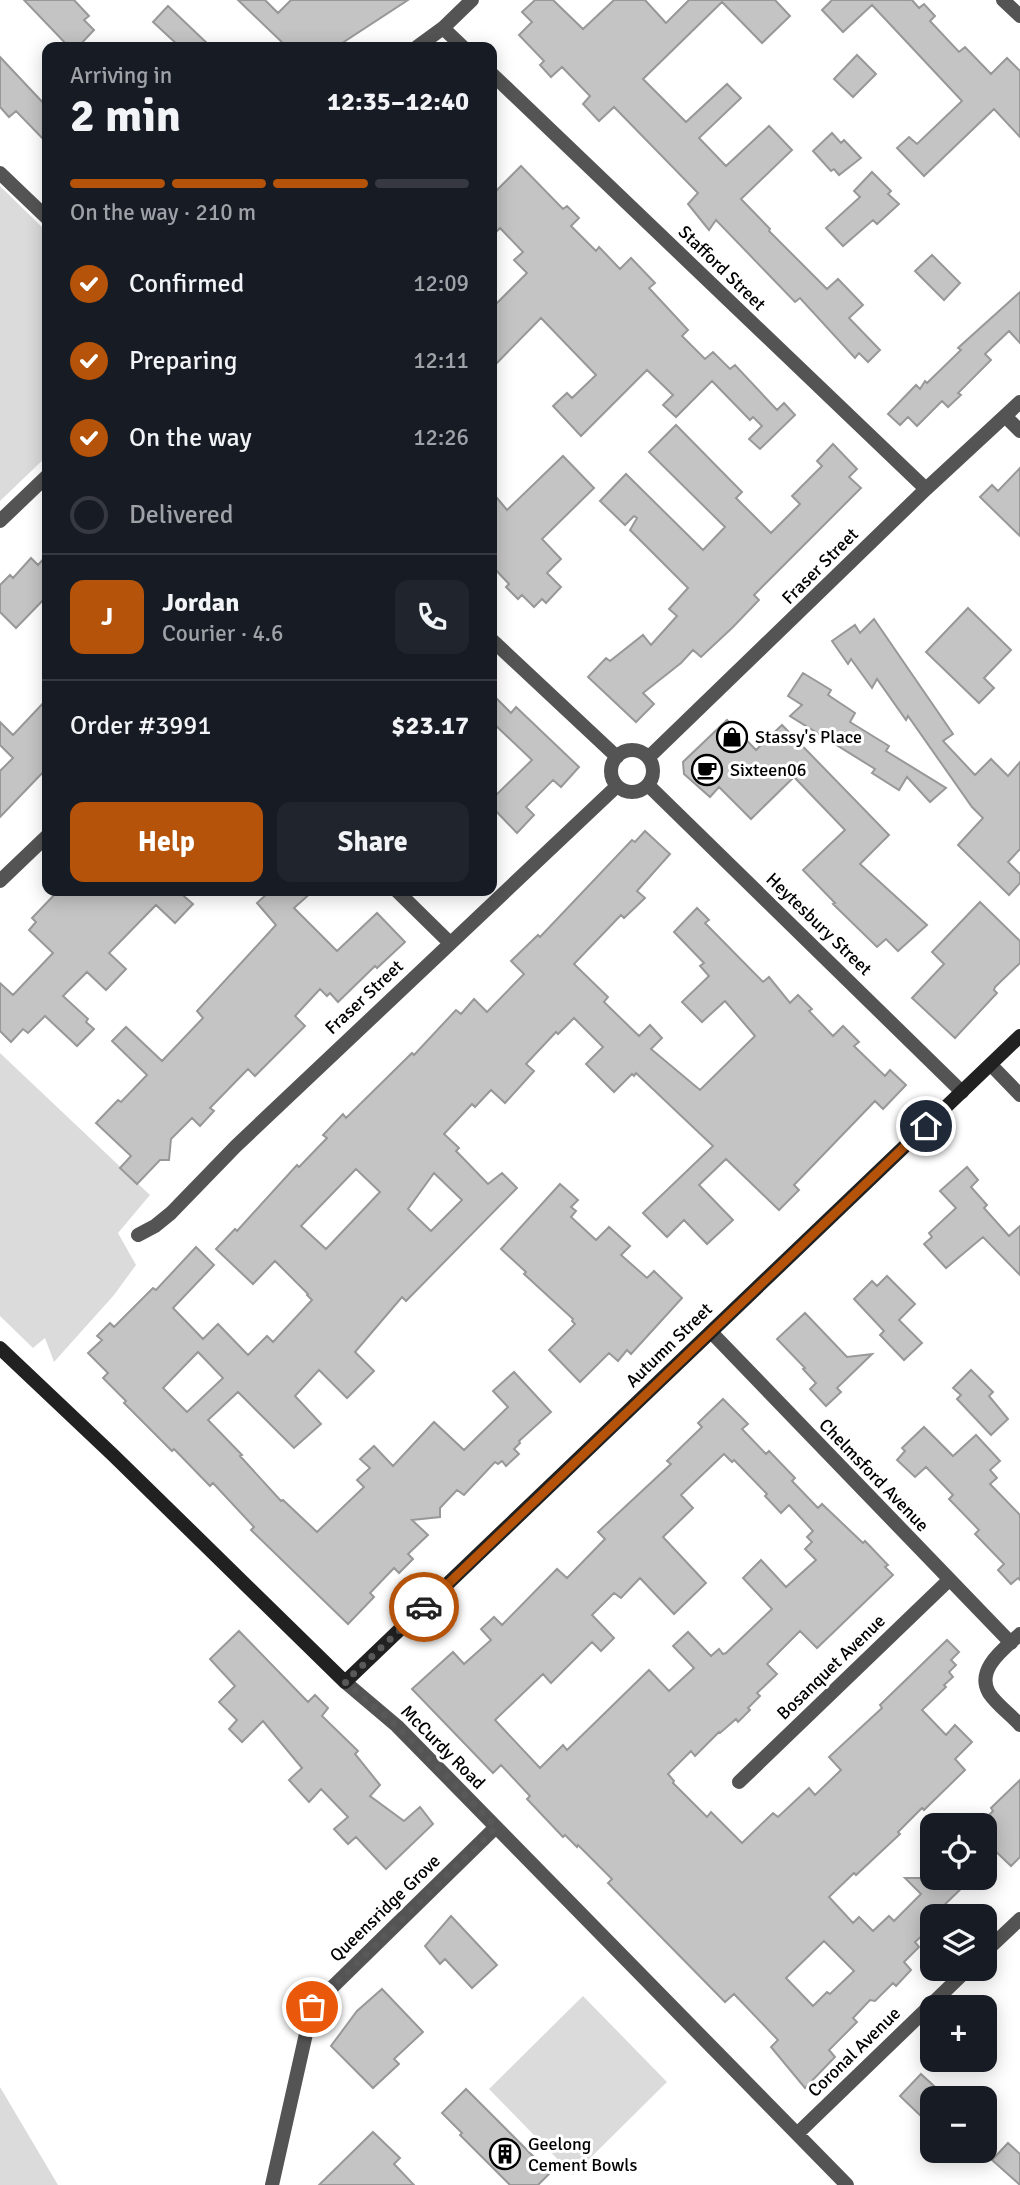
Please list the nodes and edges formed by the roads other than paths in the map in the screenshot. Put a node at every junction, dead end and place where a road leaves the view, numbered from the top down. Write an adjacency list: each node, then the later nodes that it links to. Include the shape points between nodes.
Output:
1 (471, 0): 4 (street)
2 (1003, 0): 3 (street)
3 (1020, 16)
4 (443, 28): 5 (street); 6 (street)
5 (424, 42)
6 (458, 42)
7 (497, 79): 14 (street, Stafford Street)
8 (0, 173): 9 (street)
9 (42, 213)
10 (1020, 402): 11 (street, Fraser Street)
11 (1005, 416): 12 (street); 14 (street, Fraser Street)
12 (1020, 431)
13 (42, 481): 15 (street)
14 (926, 489): 18 (street, Fraser Street)
15 (0, 521)
16 (497, 645): 17 (street)
17 (617, 757): 18 (street, via 629,750); 20 (street, via 611,769)
18 (649, 757): 19 (street, via 653,774)
19 (648, 785): 20 (street, via 636,792); 27 (street, Heytesbury Street)
20 (617, 786): 24 (street, Fraser Street)
21 (42, 841): 22 (street)
22 (0, 881)
23 (402, 896): 24 (street)
24 (450, 943): 29 (street, Fraser Street, via 171,1213)
25 (1020, 1037): 26 (street, Autumn Street)
26 (990, 1065): 27 (street, Autumn Street); 28 (street)
27 (962, 1092): 30 (street, Autumn Street)
28 (1020, 1095)
29 (138, 1235)
30 (711, 1332): 32 (street, Chelmsford Avenue); 34 (street, Autumn Street)
31 (0, 1348): 34 (street, McCurdy Road)
32 (949, 1580): 33 (street, Chelmsford Avenue); 36 (street, Bosanquet Avenue)
33 (1015, 1639): 35 (street, via 993,1659 985,1676 989,1692)
34 (345, 1682): 37 (street, McCurdy Road, via 397,1726)
35 (1020, 1725)
36 (739, 1782)
37 (496, 1827): 41 (street, McCurdy Road); 42 (street, Queensridge Grove, via 312,2007)
38 (1020, 1919): 39 (street)
39 (997, 1941)
40 (956, 1981): 41 (street, Coronal Avenue)
41 (797, 2134): 43 (street, McCurdy Road)
42 (272, 2185)
43 (848, 2185)

